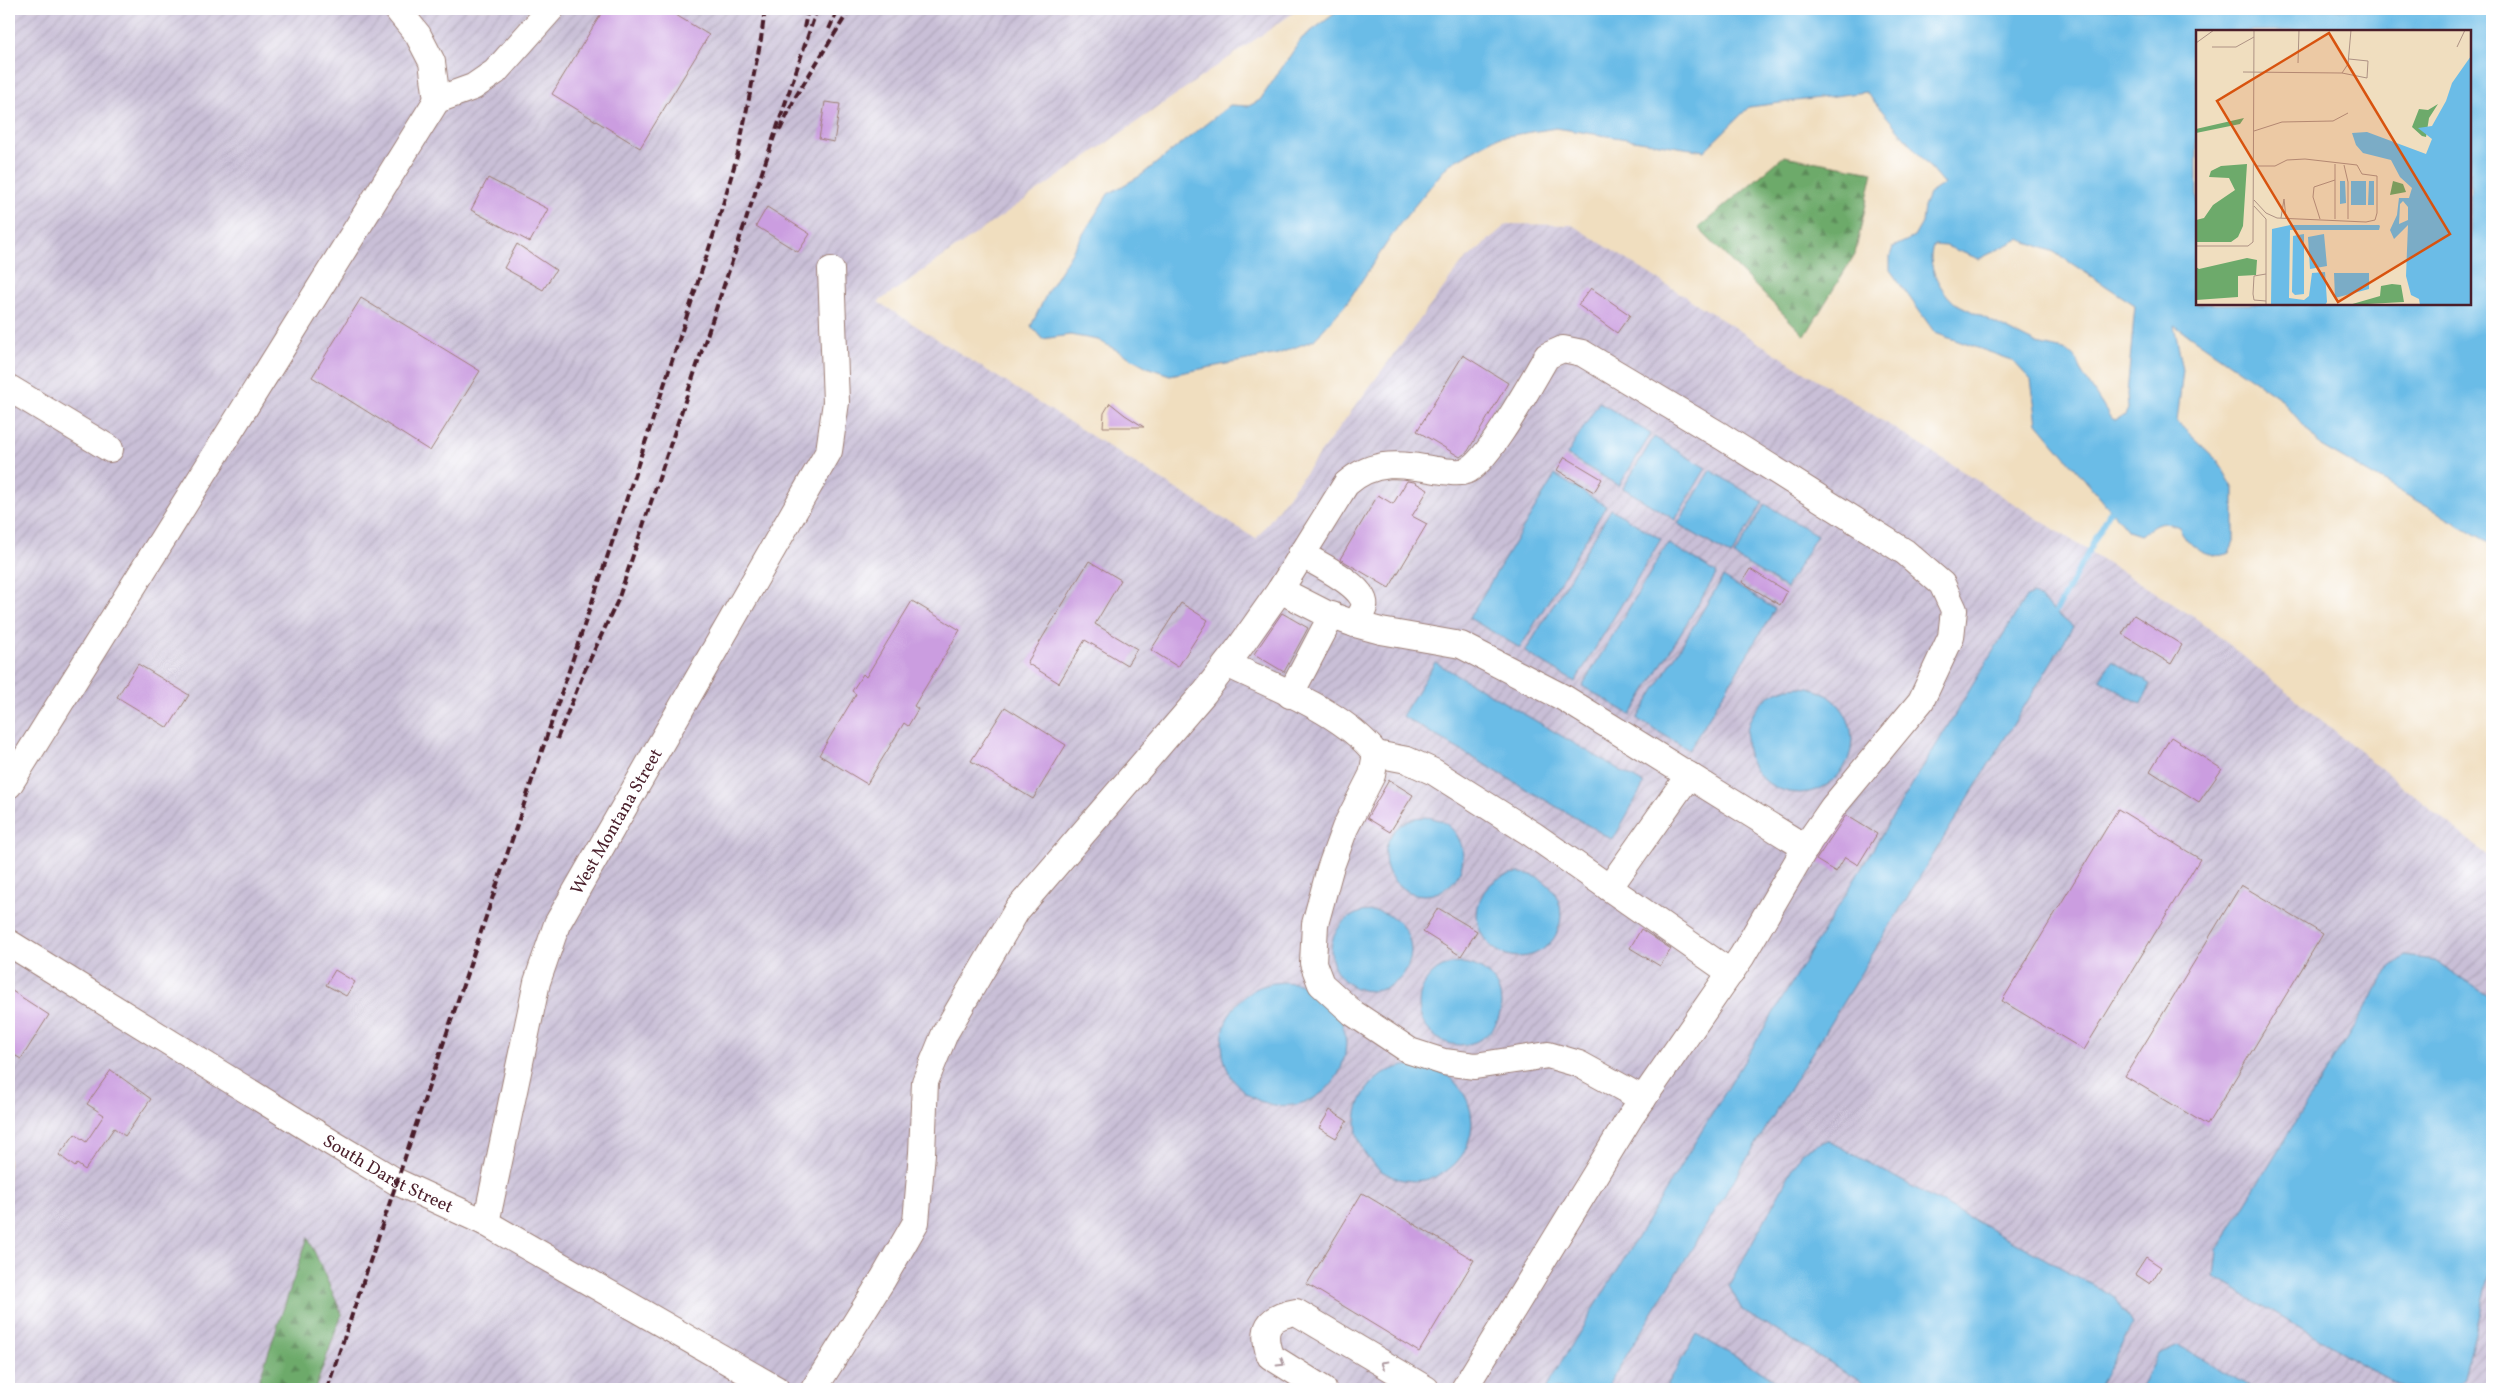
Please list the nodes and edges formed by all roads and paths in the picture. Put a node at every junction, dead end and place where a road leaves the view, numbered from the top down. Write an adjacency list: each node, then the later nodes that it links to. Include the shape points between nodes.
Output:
1 (397, 9): 3 (street, via 418,35 432,62)
2 (551, 9): 3 (street, via 495,72 473,87)
3 (437, 100): 14 (street)
4 (831, 270): 20 (street, West Montana Street, via 836,402 829,451 557,924 537,982)
5 (9, 388): 6 (street)
6 (110, 449)
7 (1302, 554): 8 (street); 9 (street, via 1353,585 1363,596 1364,606); 15 (street, via 1333,502 1359,473 1378,466 1407,465 1446,472 1466,471 1486,454 1547,356 1563,349 1582,353 1905,552 1942,584 1954,610 1951,637 1921,701 1833,807)
8 (1280, 590): 9 (street); 10 (street)
9 (1343, 619): 11 (street); 13 (street, via 1381,631 1461,645 1564,698)
10 (1227, 664): 11 (street); 22 (street, via 1017,910 945,1033 925,1082 916,1222)
11 (1290, 695): 12 (street, via 1340,720 1363,738)
12 (1376, 754): 16 (street, via 1407,760 1434,772); 19 (street, via 1372,776 1345,828 1333,860 1315,924 1313,963 1321,984 1353,1013 1410,1051 1444,1062 1475,1066 1548,1055 1579,1064)
13 (1688, 775): 15 (street); 16 (street)
14 (9, 786)
15 (1806, 848): 18 (street)
16 (1609, 888): 18 (street)
17 (9, 943): 20 (street, South Darst Street, via 397,1182)
18 (1731, 973): 19 (street)
19 (1644, 1099): 25 (street)
20 (486, 1223): 21 (street, South Darst Street)
21 (776, 1389)
22 (814, 1389)
23 (1323, 1389): 24 (street, one-way to 23, via 1296,1312 1280,1314 1269,1325 1264,1338 1270,1356)
24 (1426, 1389)
25 (1464, 1389)

